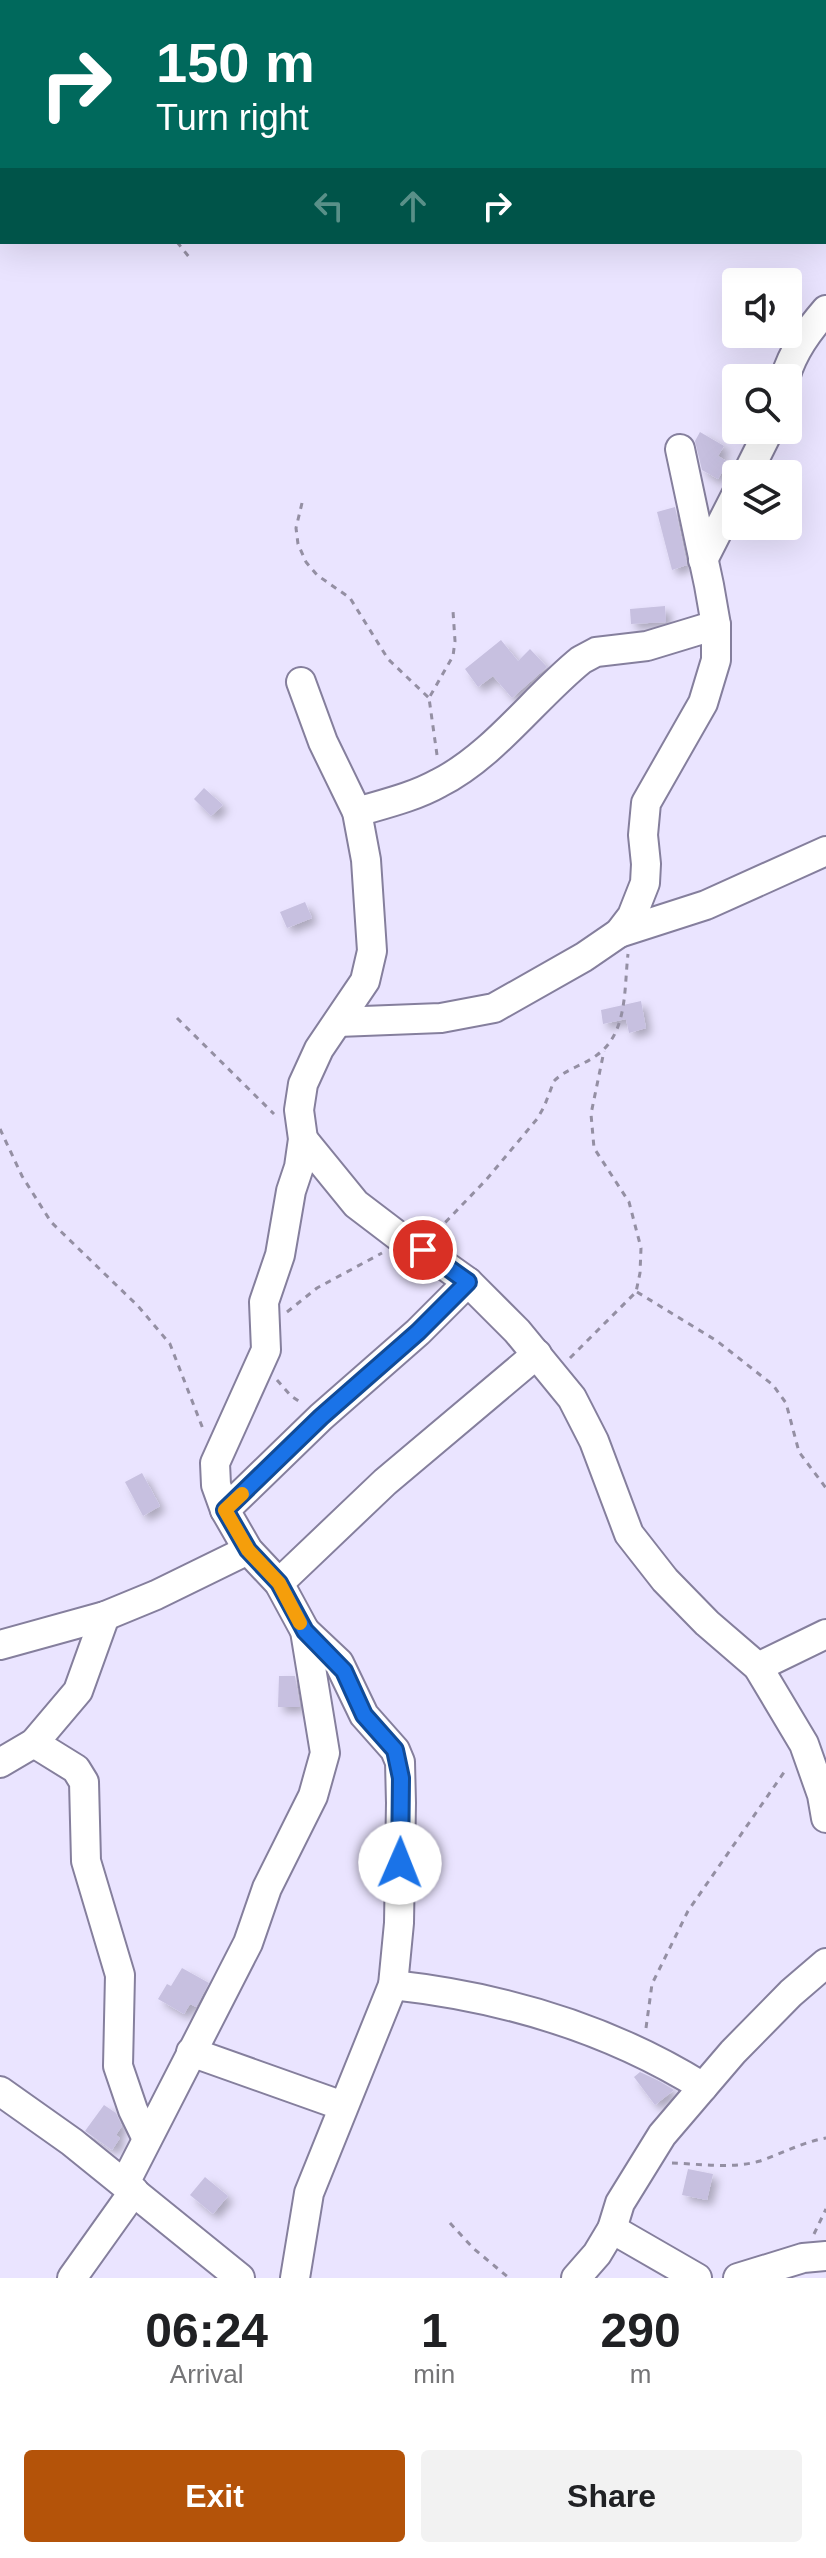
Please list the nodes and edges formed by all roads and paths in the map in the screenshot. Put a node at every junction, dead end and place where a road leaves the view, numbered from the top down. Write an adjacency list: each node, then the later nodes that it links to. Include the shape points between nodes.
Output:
1 (179, 244): 2 (path)
2 (189, 257)
3 (826, 310): 4 (street)
4 (789, 364)
5 (680, 449): 8 (street)
6 (302, 503): 12 (path, via 296,528 306,562 350,598 388,659)
7 (722, 523): 8 (street)
8 (703, 560): 10 (street)
9 (453, 611): 12 (path, via 453,656)
10 (716, 625): 13 (street, via 581,660 485,751); 16 (street, via 716,660 703,703 646,803 645,883)
11 (301, 682): 14 (street)
12 (429, 698): 13 (path)
13 (441, 783): 14 (street)
14 (357, 812): 18 (street, via 372,951 365,981)
15 (826, 851): 16 (street, via 706,905)
16 (625, 932): 18 (street, via 494,1008 441,1018); 19 (path, via 620,1022)
17 (177, 1018): 21 (path)
18 (338, 1022): 21 (street, via 303,1084)
19 (604, 1050): 22 (path, via 554,1081 537,1119 486,1180 443,1223); 24 (path, via 591,1114 594,1148 629,1202 637,1226 641,1248)
20 (0, 1129): 28 (path, via 51,1222 170,1344)
21 (302, 1147): 22 (street, via 356,1204); 25 (street, via 280,1255 264,1302)
22 (412, 1244): 23 (street); 25 (path, via 379,1255 304,1296)
23 (468, 1282): 26 (street); 27 (street)
24 (636, 1292): 26 (path, via 597,1334); 29 (path, via 717,1341 773,1385 786,1403 799,1452)
25 (266, 1343): 27 (path, via 282,1387); 28 (street)
26 (545, 1364): 32 (street, via 385,1482); 37 (street, via 572,1398 594,1441 629,1534 697,1613)
27 (321, 1417): 30 (street)
28 (215, 1463): 30 (street)
29 (826, 1488)
30 (225, 1510): 31 (street)
31 (248, 1550): 32 (street); 33 (street)
32 (279, 1583): 34 (street)
33 (105, 1616): 36 (street); 38 (street, via 78,1691)
34 (305, 1631): 43 (street, via 339,1663 364,1715 387,1738 400,1762 399,1923); 44 (street, via 324,1742 320,1776 267,1888 248,1943)
35 (826, 1634): 37 (street)
36 (0, 1645)
37 (758, 1667): 39 (street)
38 (34, 1743): 40 (street); 50 (street, via 76,1769 84,1782 86,1861 120,1975 118,2066)
39 (804, 1744): 41 (street); 45 (path, via 666,1951 652,1984 645,2022)
40 (0, 1763)
41 (826, 1818)
42 (826, 1963): 46 (street)
43 (393, 1985): 45 (street, via 451,1991 512,2006); 48 (street)
44 (191, 2052): 48 (street); 50 (street)
45 (648, 2056): 46 (street)
46 (703, 2087): 51 (street)
47 (0, 2091): 52 (street)
48 (343, 2106): 58 (street, via 309,2193)
49 (826, 2138): 51 (path, via 742,2164)
50 (147, 2139): 52 (street)
51 (644, 2162): 54 (street)
52 (129, 2187): 56 (street); 57 (street)
53 (450, 2223): 59 (path)
54 (612, 2229): 60 (street); 61 (street)
55 (826, 2256): 62 (street)
56 (72, 2278)
57 (240, 2278)
58 (295, 2278)
59 (509, 2278)
60 (576, 2278)
61 (697, 2278)
62 (738, 2278)

